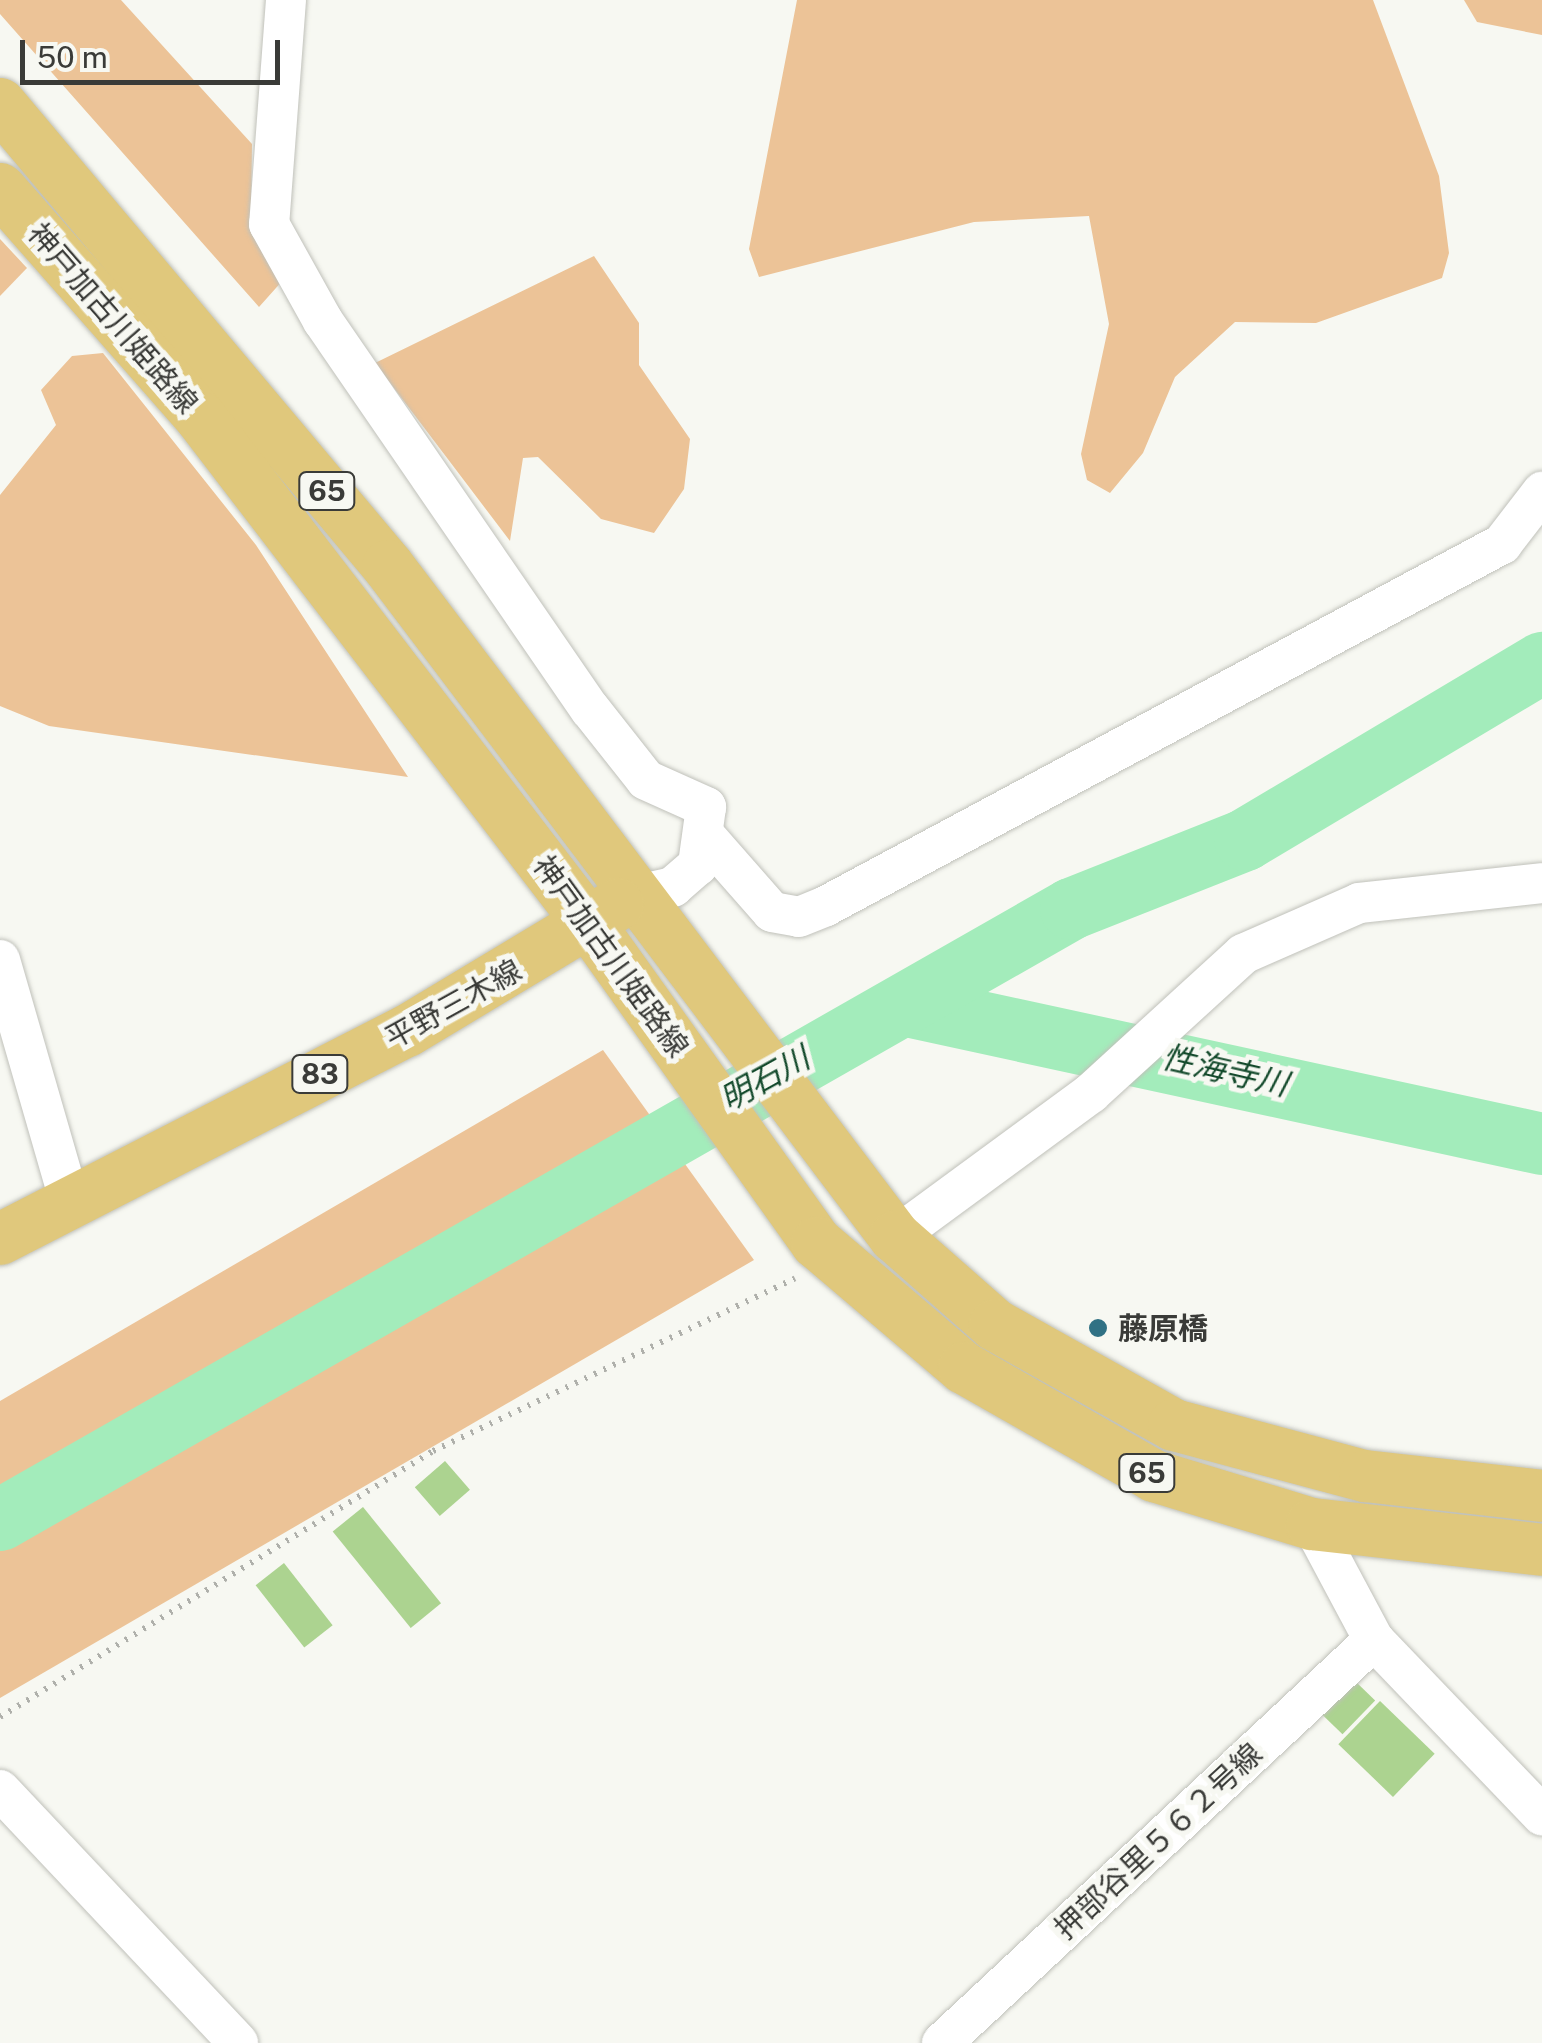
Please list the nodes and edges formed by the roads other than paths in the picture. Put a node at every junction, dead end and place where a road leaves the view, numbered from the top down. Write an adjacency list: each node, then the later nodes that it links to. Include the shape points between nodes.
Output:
1 (286, 0): 5 (street, via 269,224 323,321 590,709 646,780 706,808)
2 (0, 104): 7 (main road, 神戸加古川姫路線 / 65, via 388,566)
3 (0, 189): 8 (main road, 神戸加古川姫路線 / 65, via 201,418)
4 (1542, 492): 5 (street, via 1502,544 826,906 799,917 772,912)
5 (707, 838): 7 (street, 神戸加古川姫路線, via 698,864 674,887)
6 (1542, 883): 11 (street, via 1359,903 1243,954 1188,996 1091,1093)
7 (633, 896): 8 (main road, 平野三木線 / 83); 11 (main road, 神戸加古川姫路線 / 65)
8 (588, 920): 10 (main road, 平野三木線 / 83, via 407,1031); 14 (main road, 神戸加古川姫路線 / 65, via 831,1255 964,1368 1154,1476)
9 (0, 960): 10 (street)
10 (70, 1204): 12 (main road, 平野三木線 / 83)
11 (885, 1226): 13 (main road, 神戸加古川姫路線 / 65, via 995,1324 1174,1425 1365,1476)
12 (0, 1240)
13 (1542, 1496)
14 (1312, 1524): 15 (main road, 神戸加古川姫路線 / 65); 16 (street)
15 (1542, 1550)
16 (1374, 1640): 18 (street); 20 (street, 押部谷里５６２号線)
17 (0, 1790): 19 (street)
18 (1542, 1815)
19 (238, 2043)
20 (942, 2043)

